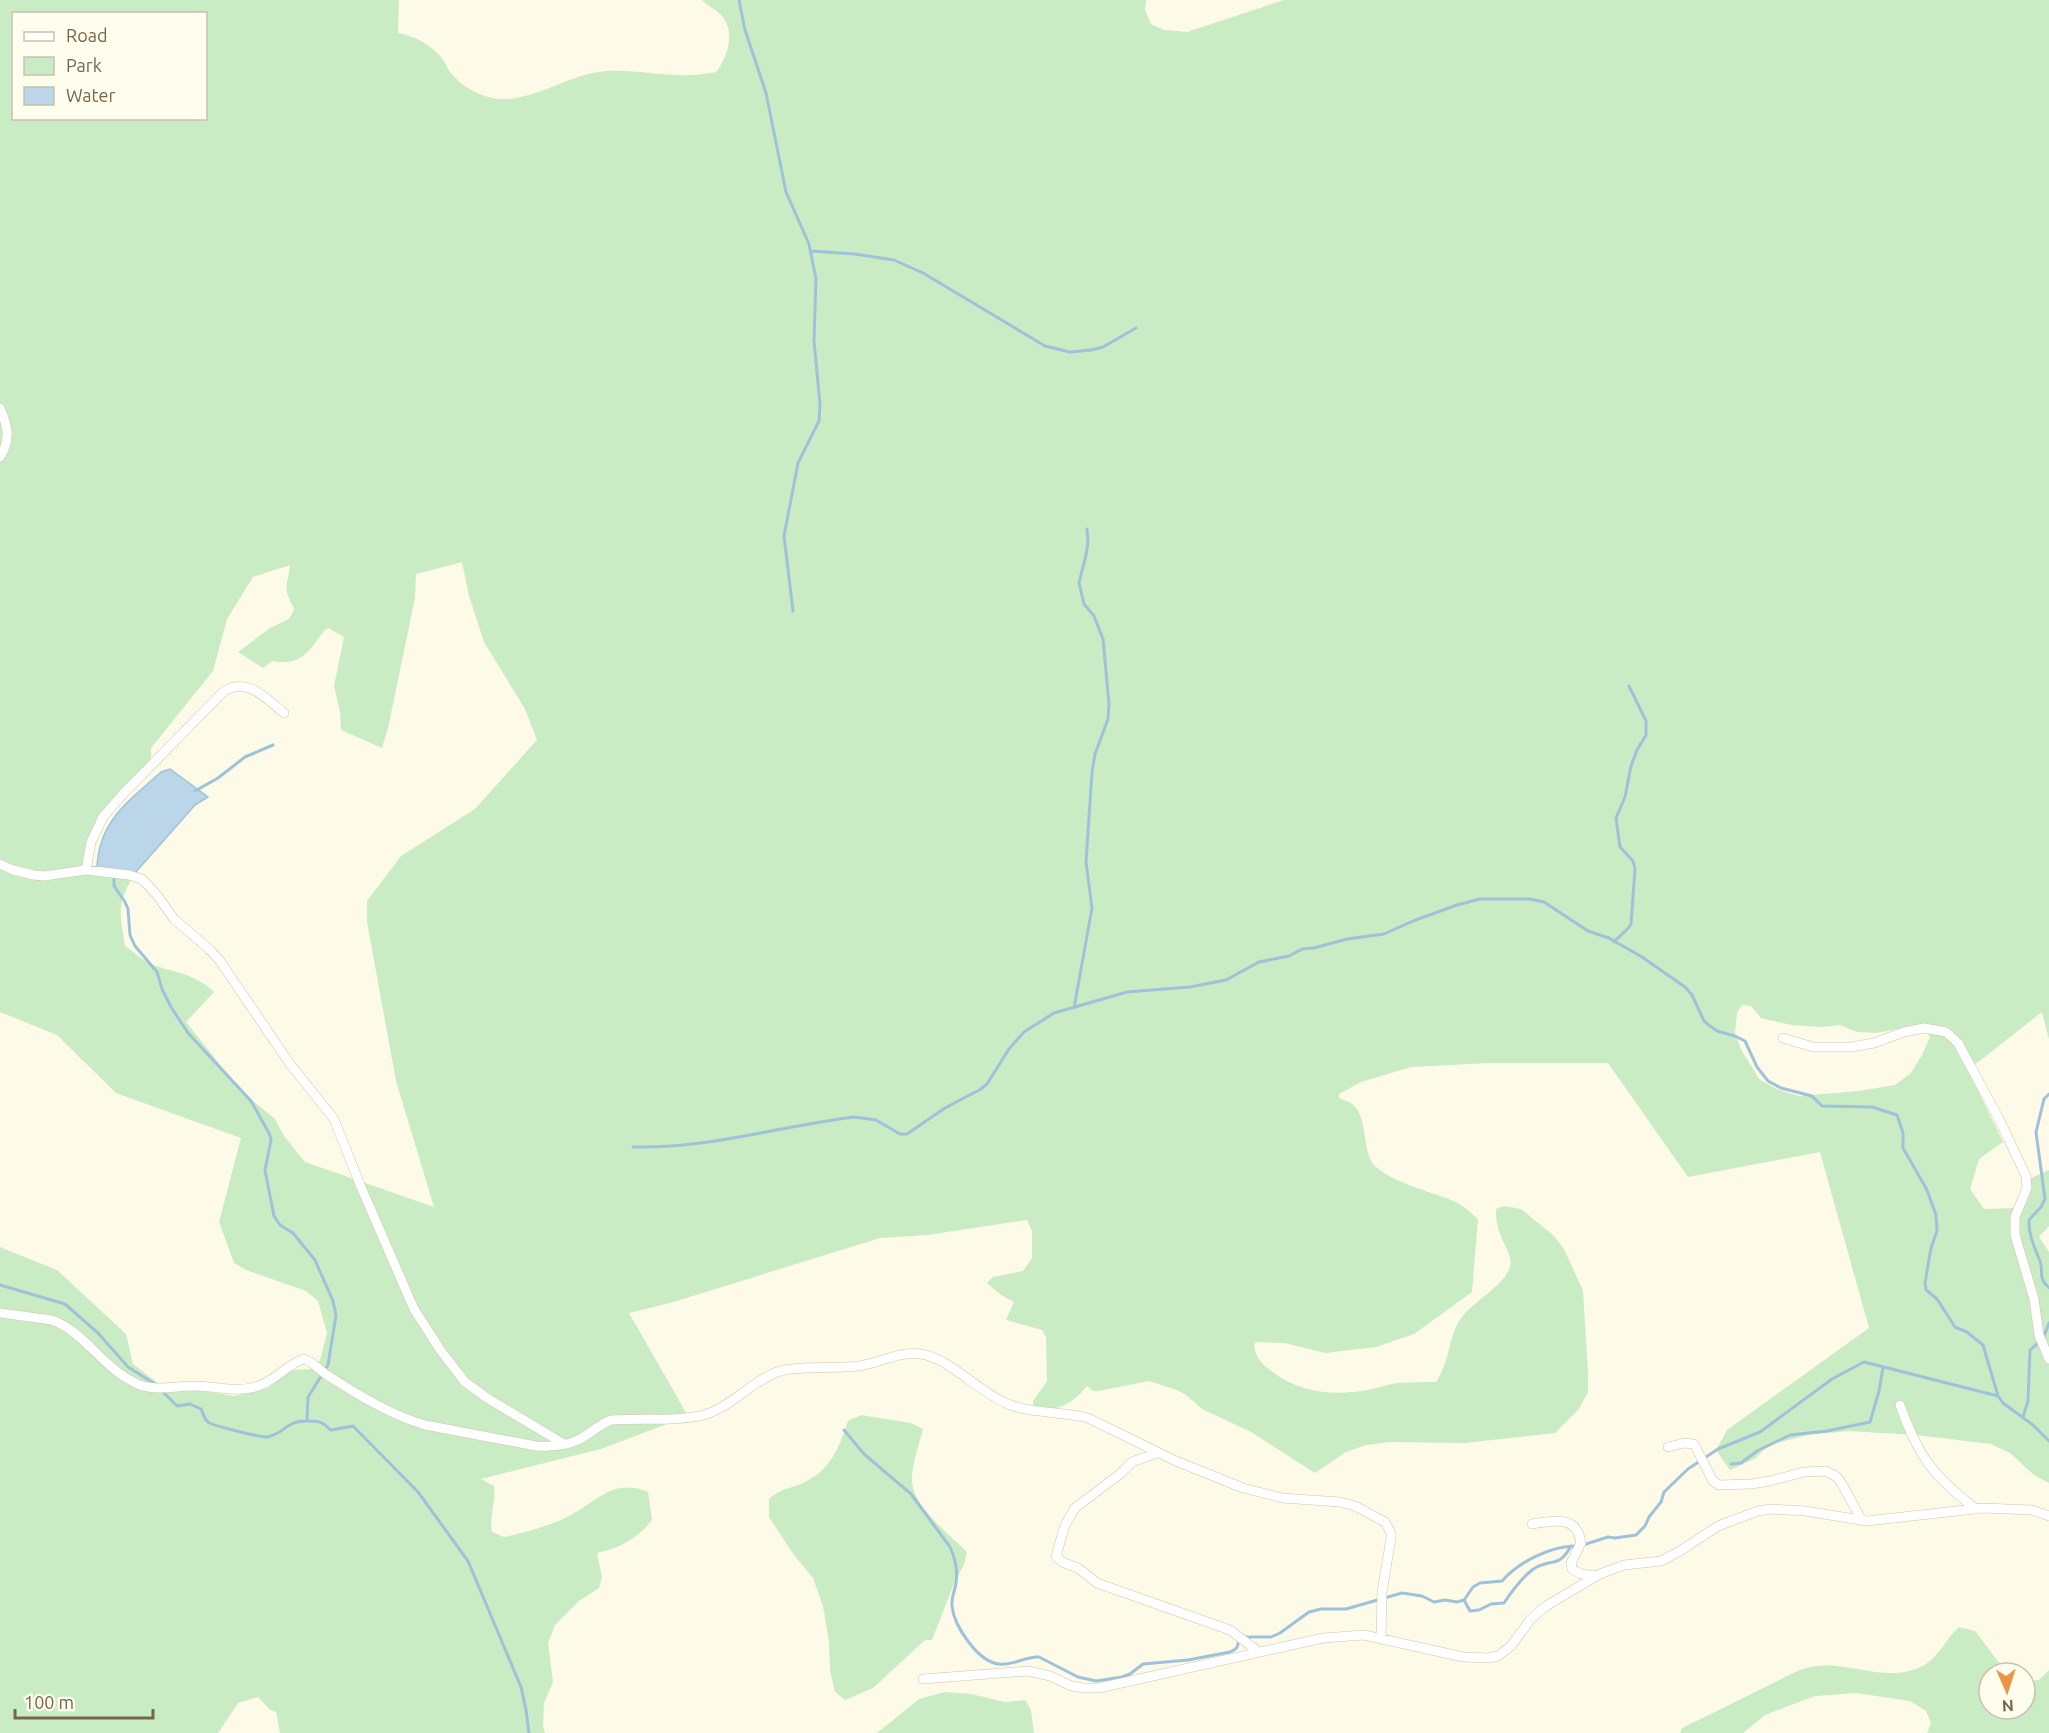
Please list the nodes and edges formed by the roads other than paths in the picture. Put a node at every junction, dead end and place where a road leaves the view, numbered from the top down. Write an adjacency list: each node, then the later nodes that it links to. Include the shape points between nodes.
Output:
1 (0, 408): 2 (street, via 8,431)
2 (0, 457)
3 (284, 713): 5 (street, via 249,687 224,691 103,817 91,842)
4 (0, 864): 5 (street, via 44,876)
5 (86, 870): 10 (street, via 142,879 174,919 220,961 290,1064 334,1119 409,1298 450,1366 474,1390)
6 (1783, 1038): 8 (street, via 1814,1047 1852,1047 1924,1028 1946,1032 1958,1043 2026,1176 2027,1188 2014,1217 2015,1235 2034,1299 2039,1335)
7 (0, 1313): 10 (street, via 59,1323 122,1375 145,1387 244,1390 270,1381 299,1360 307,1359 328,1376 398,1415 425,1425 536,1446)
8 (2049, 1359)
9 (1900, 1405): 13 (street, via 1931,1469)
10 (564, 1444): 12 (street, via 611,1420 691,1416 718,1410 779,1371 858,1366 912,1353 938,1360 1008,1404 1088,1418)
11 (1668, 1447): 15 (street, via 1695,1444 1719,1485 1751,1484 1826,1471 1842,1484)
12 (1157, 1453): 18 (street, via 1262,1494 1340,1502 1385,1522 1391,1539 1382,1592); 19 (street, via 1132,1462 1069,1514 1056,1556 1096,1583 1230,1630)
13 (1976, 1509): 14 (street, via 2021,1509); 15 (street)
14 (2049, 1516)
15 (1862, 1521): 17 (street, via 1805,1511 1758,1511 1718,1526 1661,1561 1624,1565)
16 (1532, 1524): 17 (street, via 1558,1520 1570,1524 1581,1539 1570,1563 1572,1569)
17 (1597, 1576): 18 (street, via 1536,1614 1498,1656 1463,1657)
18 (1381, 1639): 19 (street, via 1364,1635 1323,1638)
19 (1259, 1652): 20 (street, via 1099,1688 1071,1686 1028,1671)
20 (923, 1679)

